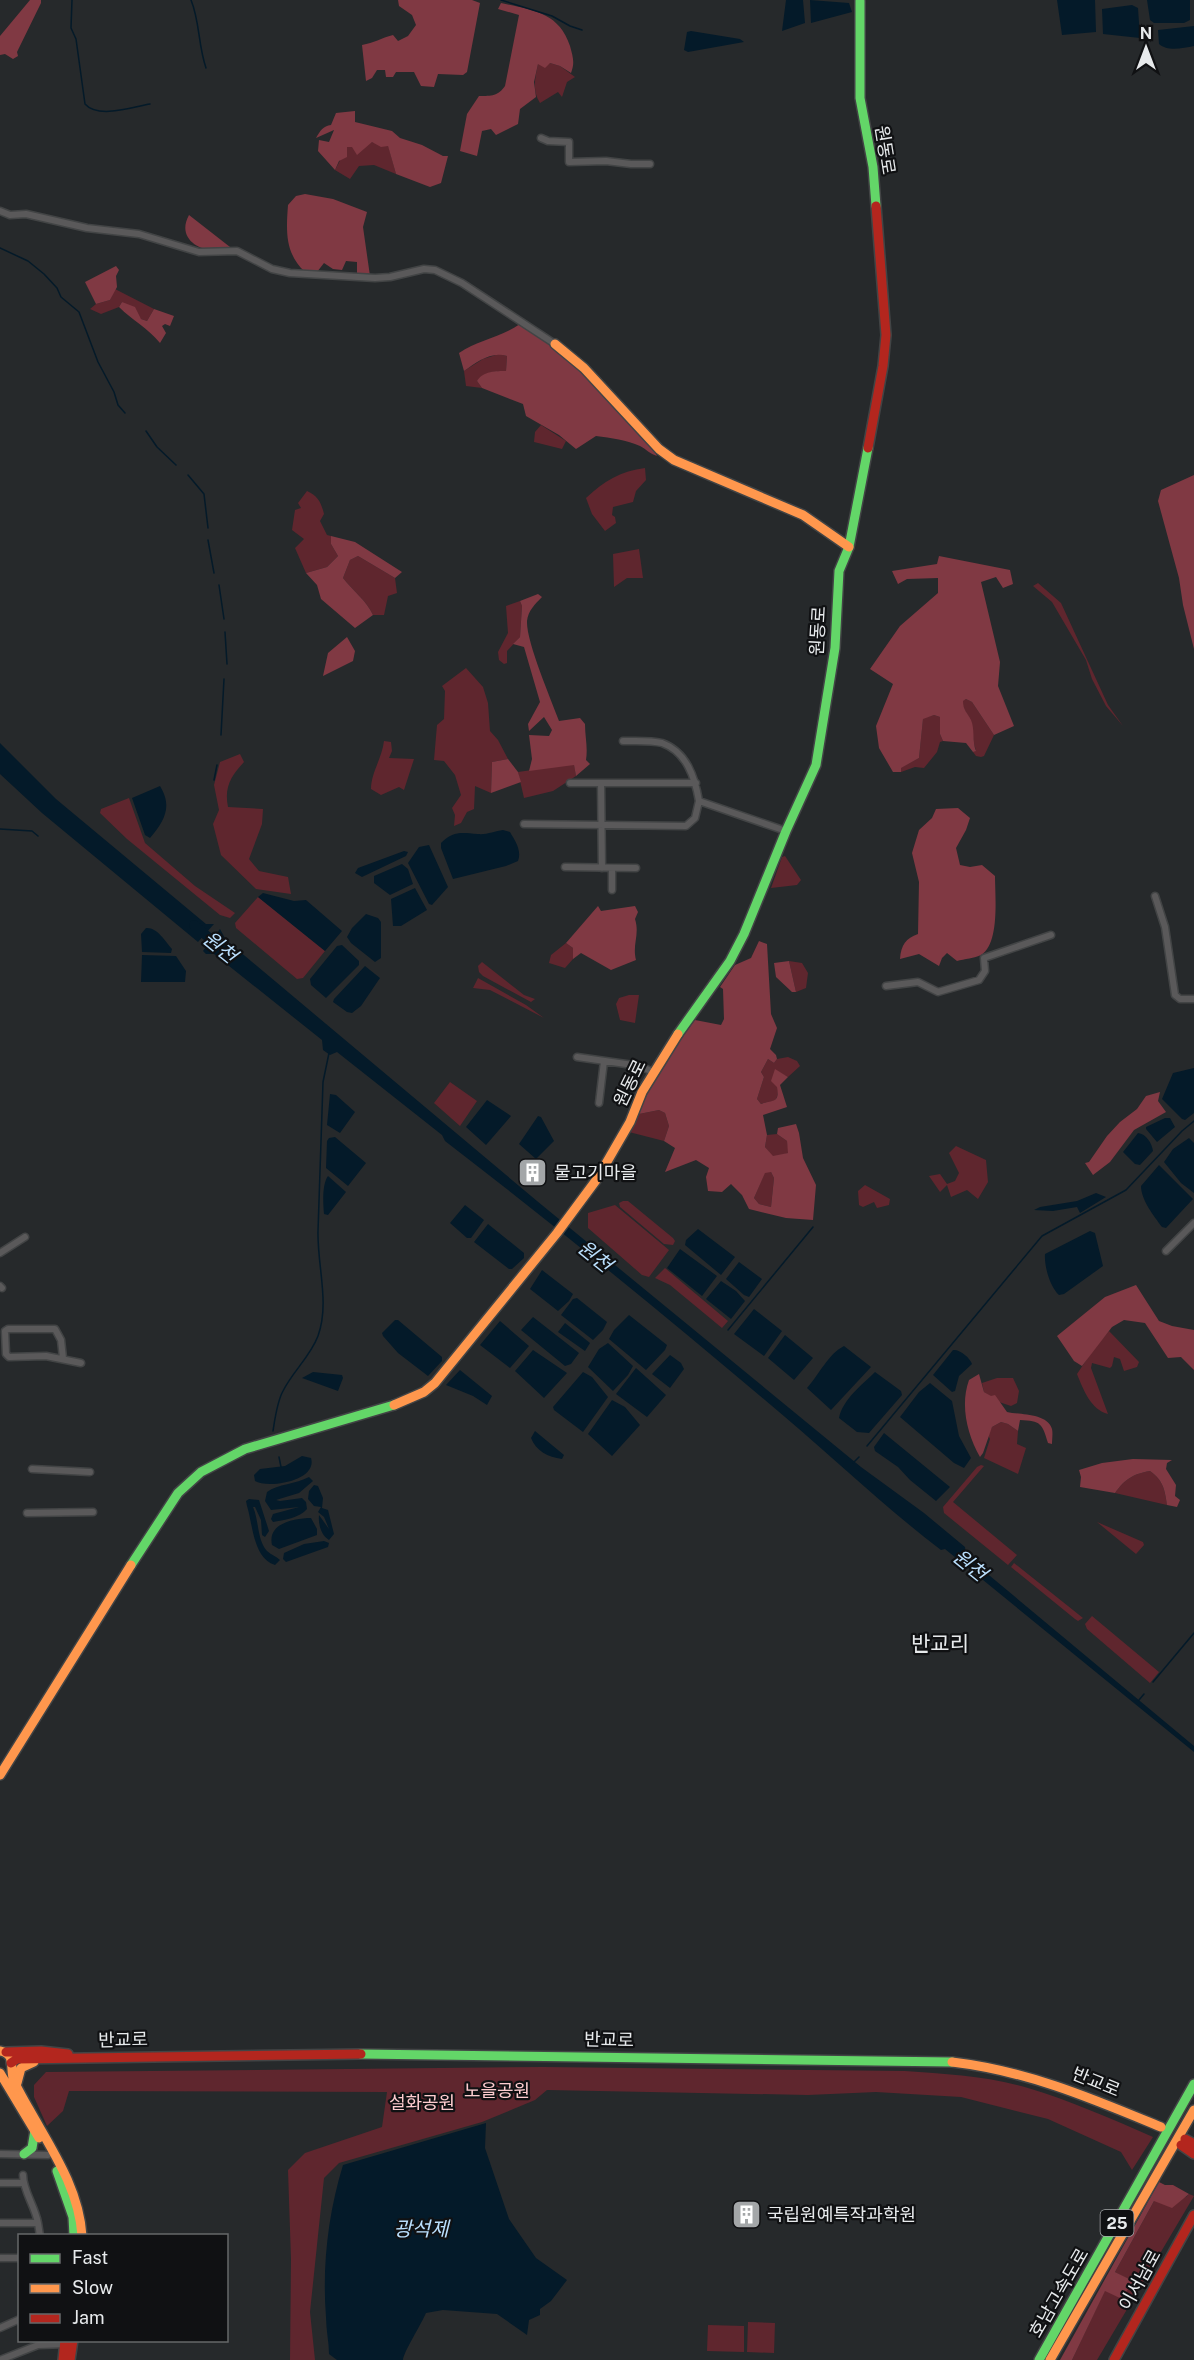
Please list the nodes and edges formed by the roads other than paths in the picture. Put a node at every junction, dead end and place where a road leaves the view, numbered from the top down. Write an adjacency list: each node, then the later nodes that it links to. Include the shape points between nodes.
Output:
1 (860, 0): 6 (main road, 원동로, via 860,98 873,168 886,335)
2 (541, 138): 3 (street, via 569,142 569,162)
3 (650, 164)
4 (0, 211): 5 (street, via 162,239 199,252 237,251 272,269 290,273 375,278 435,270 462,283)
5 (555, 344): 6 (main road, via 584,368 659,449 674,460 805,516)
6 (849, 547): 14 (main road, 원동로, via 839,572 835,648 816,765)
7 (623, 741): 10 (street, via 660,742 687,763)
8 (570, 783): 9 (street)
9 (601, 783): 10 (street); 13 (street)
10 (696, 783): 11 (street)
11 (699, 801): 13 (street, via 695,818 686,826); 14 (street)
12 (524, 824): 13 (street)
13 (601, 825): 16 (street)
14 (786, 831): 26 (main road, 원동로, via 740,943)
15 (565, 867): 16 (street)
16 (602, 868): 17 (street)
17 (612, 868): 18 (street); 19 (street)
18 (636, 868)
19 (612, 890)
20 (1155, 896): 23 (street, via 1165,927 1175,995)
21 (1050, 935): 22 (street, via 984,958 985,971 979,980 938,992 918,982)
22 (886, 986)
23 (1194, 999)
24 (577, 1057): 25 (street)
25 (604, 1060): 26 (street); 27 (street)
26 (653, 1072): 38 (main road, 원동로, via 611,1156 570,1217 435,1383 401,1403 245,1449 209,1467 178,1493)
27 (599, 1103)
28 (1194, 1223): 30 (street)
29 (25, 1238): 31 (street)
30 (1166, 1251)
31 (0, 1253)
32 (63, 1358): 32 (street, via 9,1357 5,1331 55,1329); 33 (street)
33 (81, 1363)
34 (32, 1469): 35 (street)
35 (90, 1472)
36 (93, 1512): 37 (street)
37 (27, 1513)
38 (0, 1774)
39 (2, 2050): 40 (main road, 반교로, via 58,2051); 42 (main road, via 11,2057)
40 (79, 2057): 41 (main road, 반교로); 48 (main road, 반교로, via 350,2054 938,2060 1023,2074 1095,2098)
41 (42, 2058): 42 (main road, 반교로, via 17,2059); 44 (main road, via 21,2068)
42 (11, 2064): 43 (main road, 반교로); 44 (main road)
43 (0, 2071): 47 (main road)
44 (17, 2083): 62 (main road, via 71,2185)
45 (1194, 2084): 71 (main road, 호남고속도로 / 25)
46 (1194, 2110): 72 (main road, 호남고속도로 / 25)
47 (34, 2130): 51 (main road, via 32,2148); 53 (main road)
48 (1160, 2130)
49 (1194, 2144): 52 (main road, via 1183,2142)
50 (0, 2154): 51 (street)
51 (24, 2154): 53 (street)
52 (1194, 2154)
53 (48, 2155): 61 (main road, via 74,2217)
54 (23, 2175): 56 (street)
55 (0, 2183): 56 (street)
56 (22, 2183): 59 (street)
57 (1194, 2215): 73 (main road, 이서남로)
58 (0, 2223): 59 (street)
59 (39, 2223): 60 (street)
60 (40, 2234)
61 (74, 2234)
62 (82, 2234)
63 (0, 2258): 64 (street)
64 (18, 2258)
65 (18, 2320): 66 (street)
66 (0, 2328)
67 (68, 2342): 68 (street, via 38,2345); 69 (main road); 70 (main road)
68 (0, 2360)
69 (63, 2360)
70 (70, 2360)
71 (1040, 2360)
72 (1050, 2360)
73 (1114, 2360)

